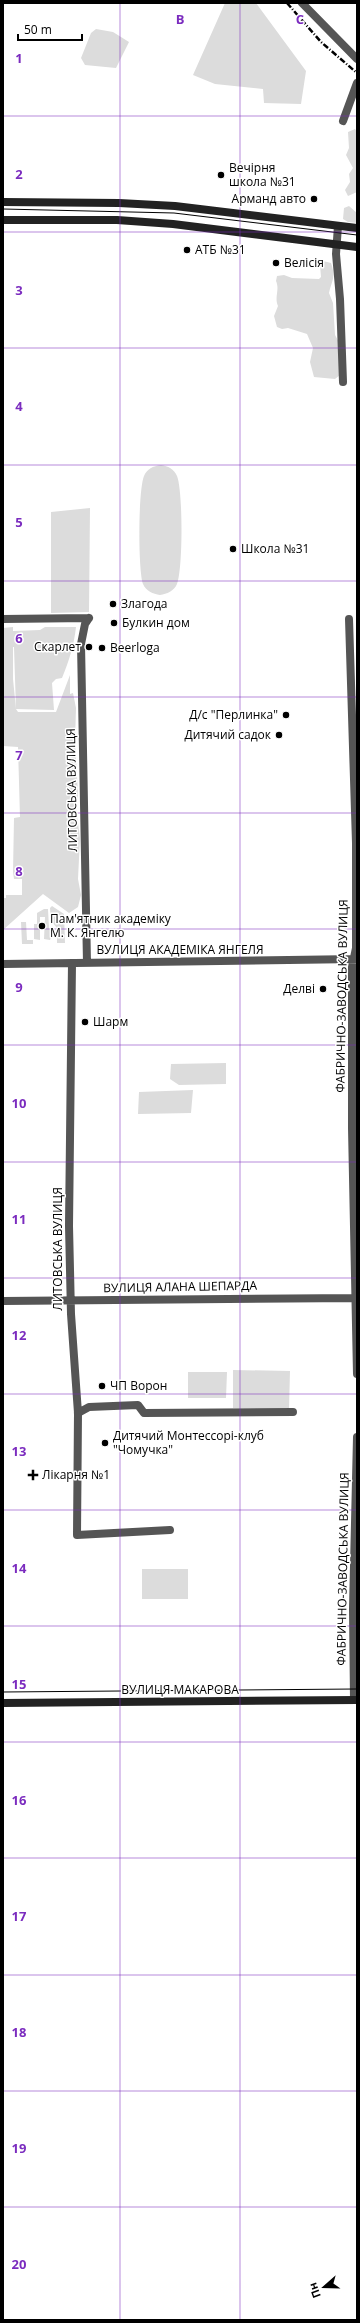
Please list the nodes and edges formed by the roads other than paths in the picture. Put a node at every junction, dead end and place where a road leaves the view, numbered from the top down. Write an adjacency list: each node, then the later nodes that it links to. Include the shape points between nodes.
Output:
1 (302, 3): 2 (street)
2 (357, 59)
3 (357, 83): 4 (street)
4 (343, 121)
5 (3, 202): 7 (main road, via 175,206)
6 (3, 220): 9 (main road, via 117,220 173,224)
7 (338, 226): 8 (main road); 9 (street)
8 (357, 228)
9 (336, 244): 10 (main road); 11 (street)
10 (357, 247)
11 (343, 382)
12 (3, 619): 16 (street, ЛИТОВСЬКА ВУЛИЦЯ, via 89,618 85,624 81,644)
13 (349, 619): 14 (street, ФАБРИЧНО-ЗАВОДСЬКА ВУЛИЦЯ, via 355,797)
14 (356, 959): 16 (street, ВУЛИЦЯ АКАДЕМІКА ЯНГЕЛЯ); 18 (street, ФАБРИЧНО-ЗАВОДСЬКА ВУЛИЦЯ, via 352,967)
15 (72, 963): 16 (street, ВУЛИЦЯ АКАДЕМІКА ЯНГЕЛЯ); 17 (street, ВУЛИЦЯ АКАДЕМІКА ЯНГЕЛЯ); 20 (street, ЛИТОВСЬКА ВУЛИЦЯ)
16 (87, 963)
17 (3, 964)
18 (356, 1298): 20 (street, ВУЛИЦЯ АЛАНА ШЕПАРДА); 21 (street, ФАБРИЧНО-ЗАВОДСЬКА ВУЛИЦЯ)
19 (3, 1301): 20 (street, ВУЛИЦЯ АЛАНА ШЕПАРДА)
20 (70, 1301): 23 (street, ЛИТОВСЬКА ВУЛИЦЯ)
21 (357, 1374)
22 (293, 1412): 23 (street, via 144,1413 138,1405 89,1407)
23 (78, 1414): 25 (street, ЛИТОВСЬКА ВУЛИЦЯ, via 77,1535)
24 (357, 1437): 26 (street, ФАБРИЧНО-ЗАВОДСЬКА ВУЛИЦЯ, via 353,1609)
25 (170, 1530)
26 (356, 1700): 27 (main road, ВУЛИЦЯ МАКАРОВА)
27 (3, 1703)

